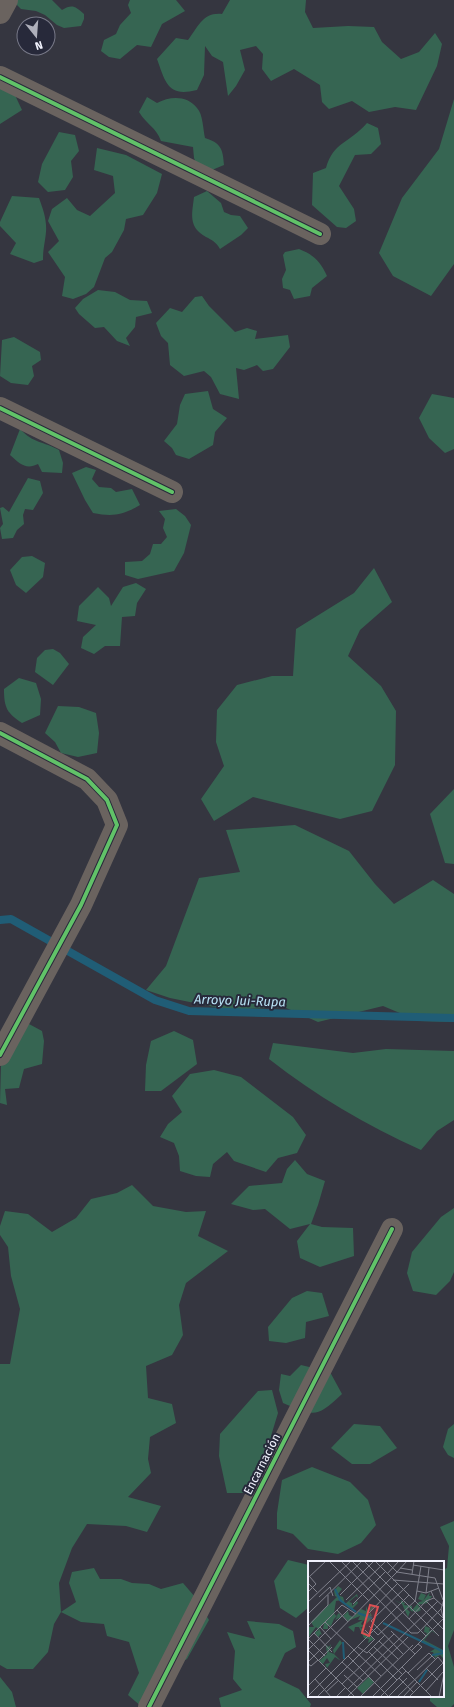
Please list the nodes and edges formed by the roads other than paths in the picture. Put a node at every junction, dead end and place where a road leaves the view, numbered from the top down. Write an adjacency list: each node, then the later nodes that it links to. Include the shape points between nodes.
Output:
1 (7, 0): 2 (street)
2 (0, 13)
3 (0, 77): 4 (street)
4 (320, 234)
5 (0, 408): 6 (street)
6 (172, 492)
7 (0, 733): 8 (street, via 87,779 107,800 117,825 81,905)
8 (0, 1055)
9 (392, 1229): 10 (street, Encarnación)
10 (149, 1707)

